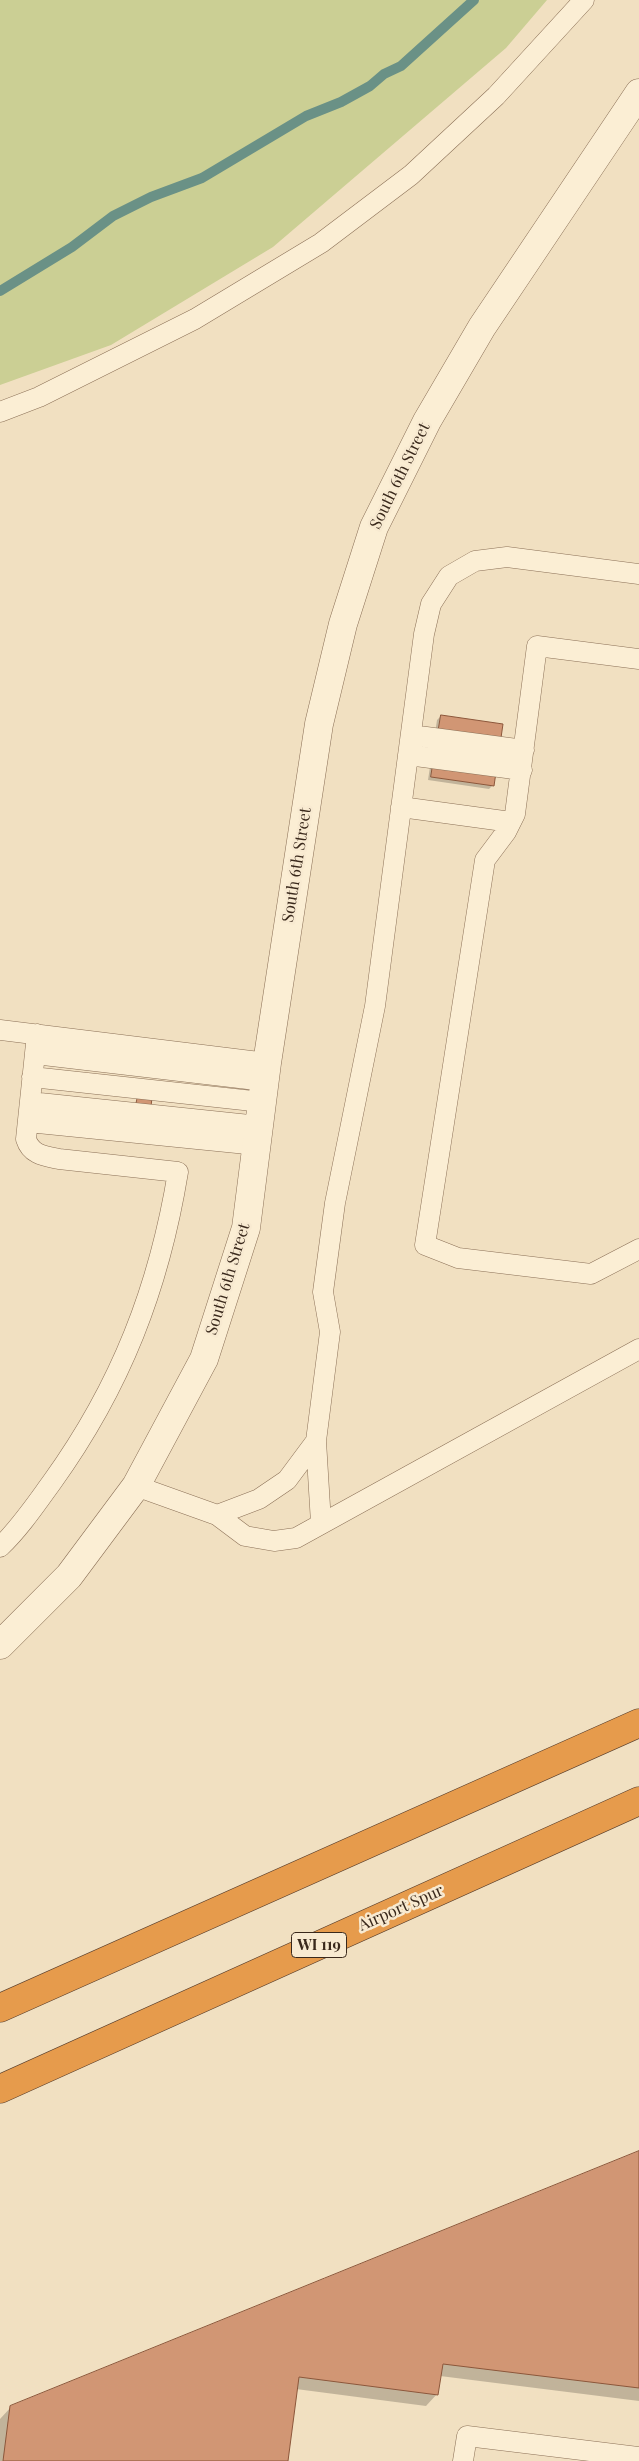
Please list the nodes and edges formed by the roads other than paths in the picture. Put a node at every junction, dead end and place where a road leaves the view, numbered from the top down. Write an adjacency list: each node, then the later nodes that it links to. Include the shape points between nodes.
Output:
1 (584, 0): 3 (lane, via 496,96 412,175 321,243 195,319 39,397)
2 (639, 92): 16 (street, South 6th Street, via 482,326 426,421 374,527 343,624 319,724)
3 (0, 412)
4 (639, 574): 6 (lane, via 507,557 476,561 449,576 429,611)
5 (639, 659): 7 (lane, via 537,646)
6 (410, 735): 7 (lane); 8 (lane)
7 (524, 750): 9 (lane)
8 (408, 755): 9 (lane); 10 (lane)
9 (522, 770): 11 (lane)
10 (401, 807): 11 (lane); 20 (lane, via 375,1006 335,1203 323,1292 330,1332)
11 (511, 822): 18 (lane, via 485,860 425,1245 458,1258 591,1274)
12 (0, 1030): 13 (lane)
13 (37, 1034): 14 (lane); 16 (lane)
14 (35, 1054): 15 (lane); 16 (lane)
15 (32, 1077): 16 (lane); 17 (lane)
16 (262, 1103): 17 (lane); 21 (street, South 6th Street, via 246,1228 204,1359)
17 (29, 1112): 24 (lane, via 28,1145 42,1156 178,1172 161,1259 137,1328 110,1387 79,1444 35,1505)
18 (639, 1249)
19 (639, 1349): 23 (lane)
20 (316, 1442): 22 (lane, via 287,1480 259,1499); 23 (lane)
21 (136, 1486): 22 (lane); 25 (street, South 6th Street, via 69,1576)
22 (218, 1515): 23 (lane, via 245,1536 274,1541 296,1538)
23 (321, 1523)
24 (0, 1546)
25 (0, 1644)
26 (639, 1723): 28 (highway)
27 (639, 1801): 29 (highway, Airport Spur / WI 119)
28 (0, 2008)
29 (0, 2089)
30 (639, 2457): 31 (lane, via 467,2436)
31 (463, 2461)

